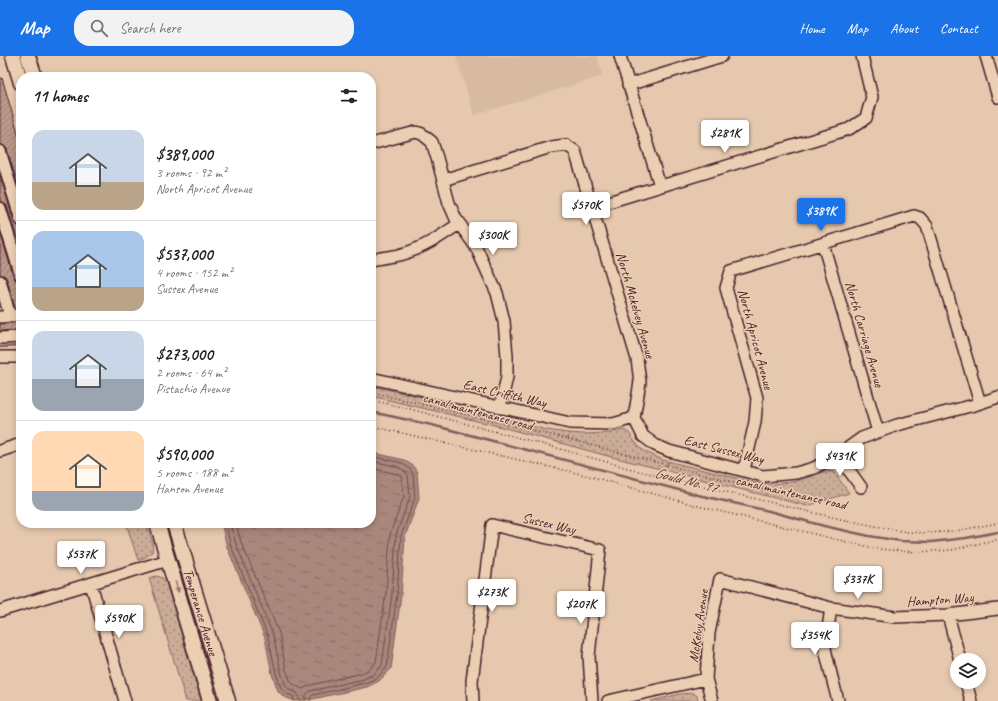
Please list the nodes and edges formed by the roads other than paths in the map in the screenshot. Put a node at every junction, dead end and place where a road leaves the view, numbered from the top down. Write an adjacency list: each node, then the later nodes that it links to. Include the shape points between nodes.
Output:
1 (13, 56): 7 (main road)
2 (28, 56): 8 (main road)
3 (620, 56): 9 (street)
4 (722, 56): 9 (street)
5 (862, 56): 14 (street, via 872,98 866,118 849,129)
6 (986, 56): 10 (street)
7 (18, 72)
8 (33, 72)
9 (628, 84): 14 (street)
10 (998, 97)
11 (376, 143): 13 (street, via 416,132 422,134 432,142)
12 (0, 151): 15 (street)
13 (443, 180): 16 (street, North Mckelvey Avenue, via 551,147 566,145 575,151); 18 (street, via 449,203)
14 (660, 186): 16 (street)
15 (16, 204)
16 (592, 207): 32 (street, North Mckelvey Avenue, via 637,359 640,382)
17 (0, 208): 21 (street)
18 (460, 223): 20 (street, via 440,238 422,247); 31 (street, via 476,247 497,293 504,321 508,356 507,378)
19 (823, 244): 30 (street, North Apricot Avenue, via 914,216 920,218 927,226); 33 (street, North Carriage Avenue); 37 (street, North Apricot Avenue, via 731,271 726,288 757,398)
20 (376, 259)
21 (16, 260)
22 (0, 281): 23 (street)
23 (10, 316)
24 (16, 337): 25 (street)
25 (0, 338)
26 (0, 357): 27 (street)
27 (16, 357)
28 (376, 379): 31 (street, East Criffith Way)
29 (998, 397): 30 (street, East Sussex Way)
30 (980, 403): 33 (street, East Sussex Way, via 897,424)
31 (500, 408): 32 (street, East Criffith Way, via 570,423 613,424)
32 (634, 418): 37 (street, East Sussex Way, via 643,436 655,445)
33 (878, 432): 36 (street, East Sussex Way, via 862,438)
34 (16, 446): 35 (street)
35 (0, 451)
36 (838, 455): 37 (street, East Sussex Way, via 814,468 796,473 763,476); 38 (street)
37 (746, 471)
38 (861, 487)
39 (158, 528): 41 (main road, Temperance Avenue)
40 (176, 528): 53 (main road, Temperance Avenue)
41 (168, 560): 43 (street); 52 (main road, Temperance Avenue, one-way to 52)
42 (720, 578): 44 (street, Hampton Way); 49 (street, McKelvy Avenue, via 709,634)
43 (91, 584): 46 (street); 51 (street)
44 (831, 608): 47 (street, Hampton Way, via 895,617); 58 (street, via 825,648)
45 (998, 609): 47 (street, Hampton Way)
46 (0, 611)
47 (948, 615): 48 (street)
48 (958, 653)
49 (706, 678): 56 (street); 57 (street, McKelvy Avenue)
50 (968, 689): 59 (street)
51 (125, 701)
52 (210, 701)
53 (228, 701)
54 (472, 701): 55 (street, Sussex Way, via 472,681 492,525 600,550 589,656)
55 (592, 701)
56 (608, 701)
57 (712, 701)
58 (838, 701)
59 (971, 701)

